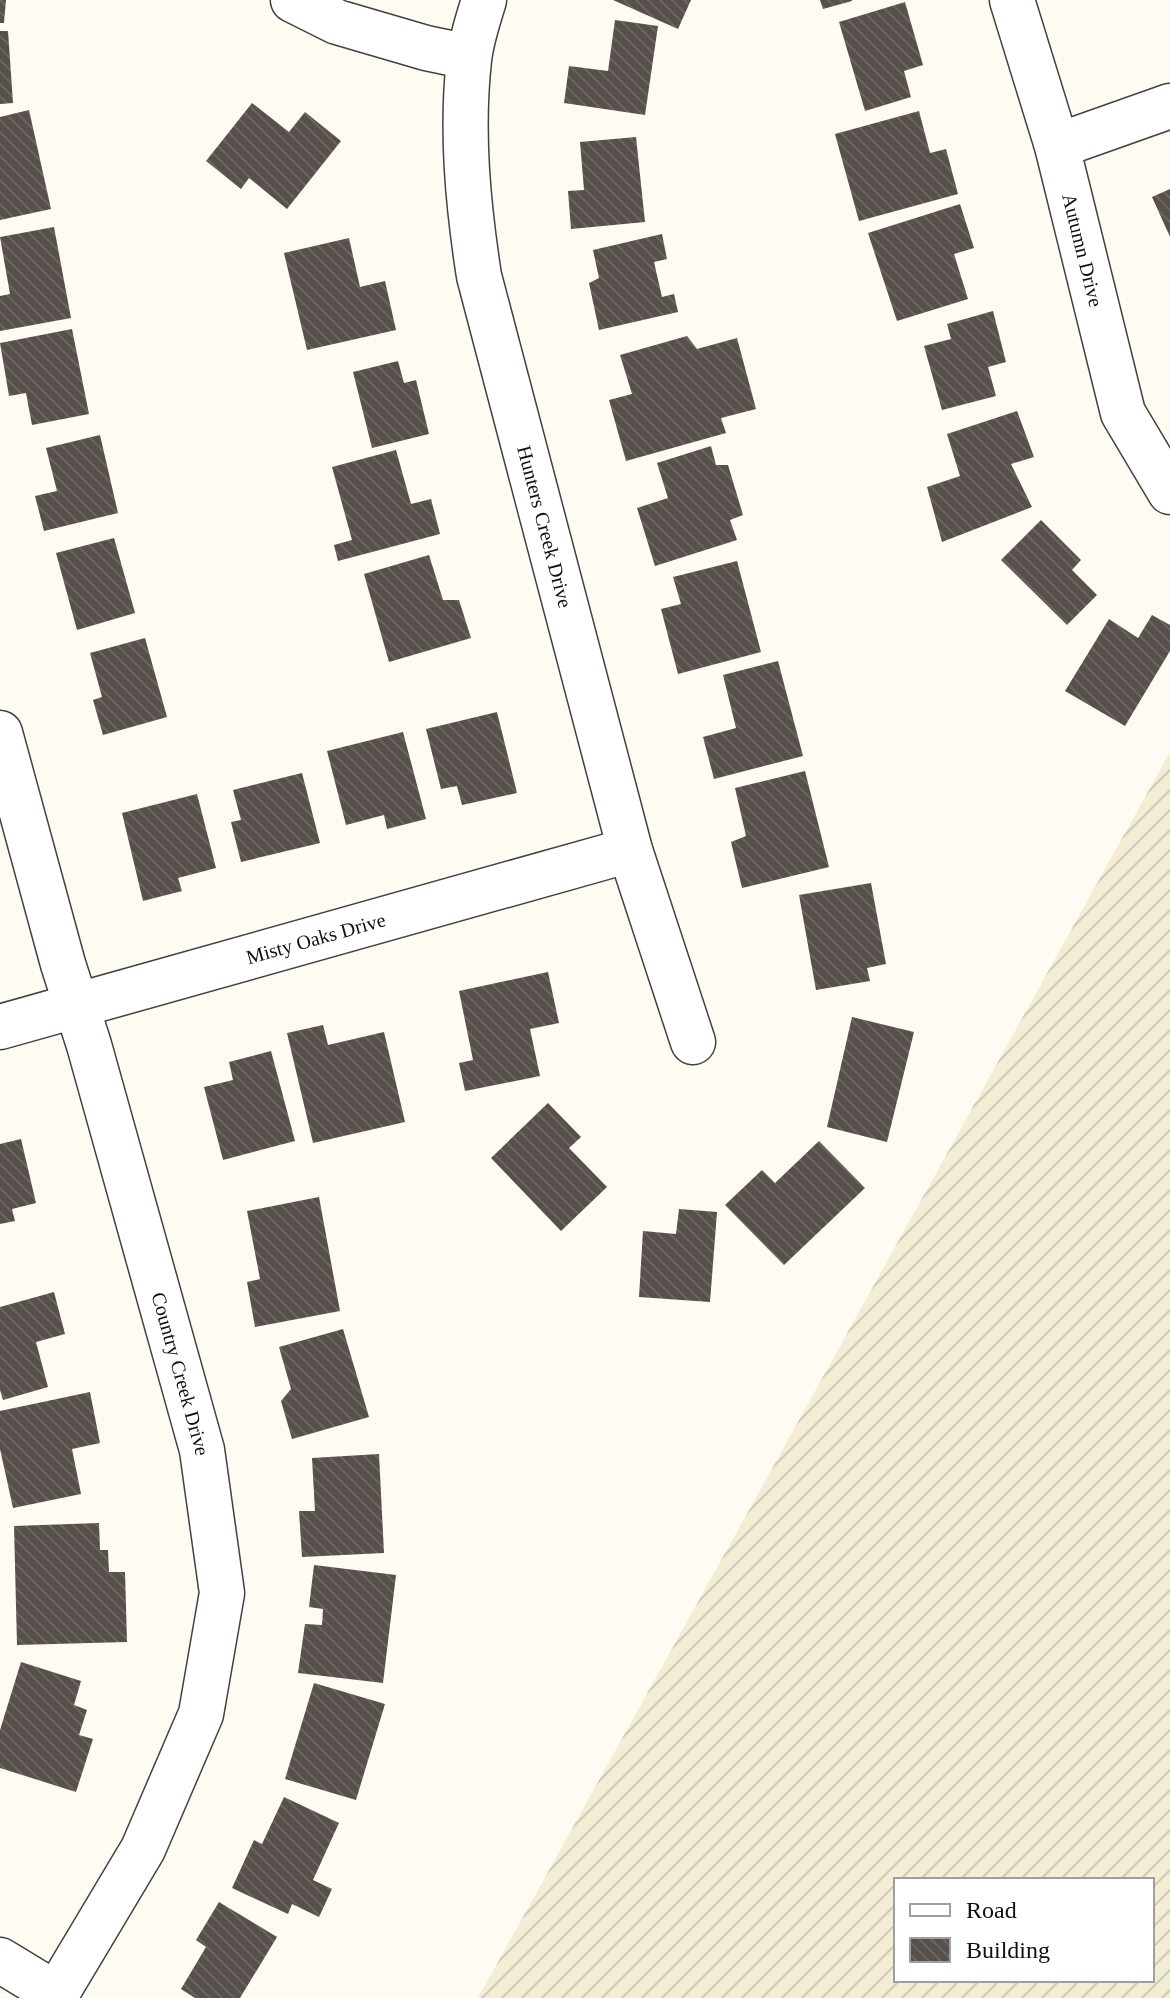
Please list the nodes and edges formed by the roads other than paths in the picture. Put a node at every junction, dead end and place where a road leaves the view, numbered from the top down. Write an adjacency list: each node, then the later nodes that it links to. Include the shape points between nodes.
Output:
1 (293, 0): 4 (street, via 337,22)
2 (484, 0): 4 (street, Hunters Creek Drive)
3 (1012, 0): 6 (street, Autumn Drive)
4 (469, 57): 9 (street, Hunters Creek Drive, via 465,127 479,276)
5 (1170, 106): 6 (street)
6 (1057, 146): 7 (street, Autumn Drive, via 1123,413)
7 (1170, 492)
8 (0, 733): 10 (street, Country Creek Drive)
9 (630, 850): 10 (street, Misty Oaks Drive); 12 (street, Hunters Creek Drive)
10 (77, 1005): 11 (street, Misty Oaks Drive); 14 (street, Country Creek Drive, via 202,1450 222,1593 201,1714 143,1849)
11 (0, 1027)
12 (693, 1042)
13 (0, 1960): 14 (street)
14 (55, 1996)

